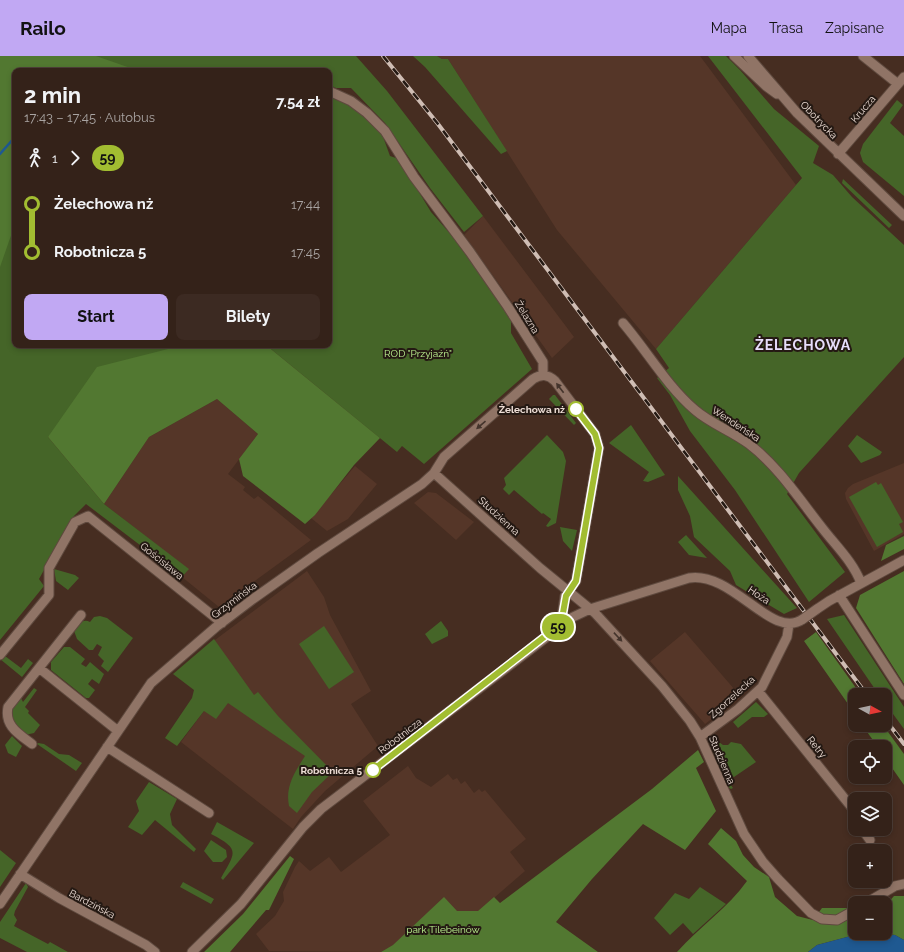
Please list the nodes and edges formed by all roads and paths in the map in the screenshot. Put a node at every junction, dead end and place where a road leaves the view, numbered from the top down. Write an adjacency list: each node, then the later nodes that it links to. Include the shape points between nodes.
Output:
1 (734, 56): 6 (street, Obotrycka)
2 (748, 56): 6 (street, Obotrycka)
3 (863, 56): 4 (street)
4 (901, 81): 7 (street, Krucza)
5 (332, 92): 10 (street, Żelazna, via 367,112 385,131 414,177 508,307 543,362)
6 (785, 100): 7 (street, Obotrycka)
7 (838, 154): 8 (street, Obotrycka)
8 (904, 216)
9 (623, 323): 13 (street, Wendeńska, via 675,389 695,410 740,437 768,461 848,557)
10 (543, 375): 11 (street, Grzymińska, one-way to 11, via 533,379 468,436 444,458); 14 (street, one-way to 10, via 576,581 599,448 595,434 555,381)
11 (434, 472): 14 (street, Studzienna); 18 (street, Grzymińska, via 413,491 318,554)
12 (904, 560): 13 (street)
13 (862, 583): 15 (street)
14 (568, 592): 16 (street, Studzienna); 19 (street)
15 (839, 595): 20 (street, bridge, via 797,623); 24 (street)
16 (590, 609): 19 (street, Robotnicza); 20 (street, Hoża, via 700,577 721,583 775,620); 26 (street, Studzienna, one-way to 26, via 648,669)
17 (81, 615): 22 (street)
18 (222, 623): 21 (street, Gościsława, via 88,516 75,522 49,568 49,595); 25 (street, Grzymińska, via 151,684)
19 (561, 624): 39 (street, Robotnicza, via 321,809 300,830 241,904)
20 (789, 624): 23 (street, Zgorzelecka, via 787,637)
21 (0, 655)
22 (39, 668): 25 (street); 27 (street, via 11,701 6,715 10,726)
23 (758, 691): 26 (street, Zgorzelecka, via 721,723); 29 (street, Retry)
24 (904, 695)
25 (118, 731): 28 (street, Grzymińska)
26 (700, 737): 37 (street, Studzienna, via 744,834 763,862 811,912 822,919 837,920)
27 (32, 744)
28 (107, 747): 30 (street); 33 (street, Grzymińska)
29 (848, 803)
30 (209, 813)
31 (867, 836): 32 (street)
32 (870, 840)
33 (20, 874): 36 (street, Grzymińska); 38 (street, Bardzińska)
34 (904, 884): 35 (street)
35 (878, 896)
36 (0, 904)
37 (848, 914)
38 (155, 952)
39 (192, 952)

